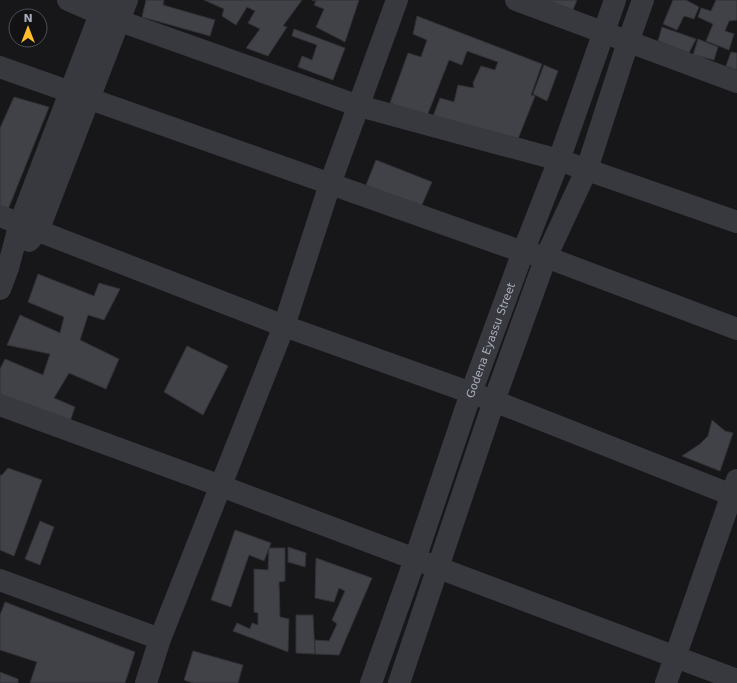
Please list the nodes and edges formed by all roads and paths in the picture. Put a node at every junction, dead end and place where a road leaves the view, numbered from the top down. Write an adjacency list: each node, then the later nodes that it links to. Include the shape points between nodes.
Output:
1 (68, 0): 7 (street)
2 (127, 0): 7 (street)
3 (397, 0): 13 (street)
4 (516, 0): 8 (street)
5 (615, 0): 8 (street, Godena Eyassu Street)
6 (643, 0): 9 (street)
7 (108, 12): 12 (street); 13 (street)
8 (604, 33): 9 (street); 14 (street, Godena Eyassu Street)
9 (628, 42): 11 (street); 15 (street)
10 (0, 67): 12 (street)
11 (737, 82)
12 (79, 95): 16 (street); 19 (street)
13 (359, 106): 14 (street); 16 (street)
14 (559, 160): 15 (street); 20 (street, Godena Eyassu Street)
15 (587, 169): 18 (street); 21 (street)
16 (330, 184): 20 (street); 23 (street)
17 (0, 216): 19 (street)
18 (737, 222)
19 (29, 227): 22 (street); 23 (street)
20 (523, 252): 21 (street); 25 (street, Godena Eyassu Street)
21 (546, 256): 24 (street); 26 (street)
22 (0, 289)
23 (284, 326): 25 (street); 28 (street)
24 (737, 330)
25 (471, 393): 26 (street); 30 (street, Godena Eyassu Street)
26 (494, 401): 29 (street); 31 (street)
27 (0, 405): 28 (street)
28 (221, 486): 30 (street); 33 (street)
29 (735, 491): 34 (street)
30 (415, 559): 31 (street); 37 (street, Godena Eyassu Street)
31 (439, 568): 34 (street); 38 (street)
32 (0, 580): 33 (street)
33 (160, 639): 36 (street)
34 (676, 657): 35 (street); 39 (street)
35 (737, 680)
36 (146, 683)
37 (371, 683)
38 (399, 683)
39 (666, 683)

